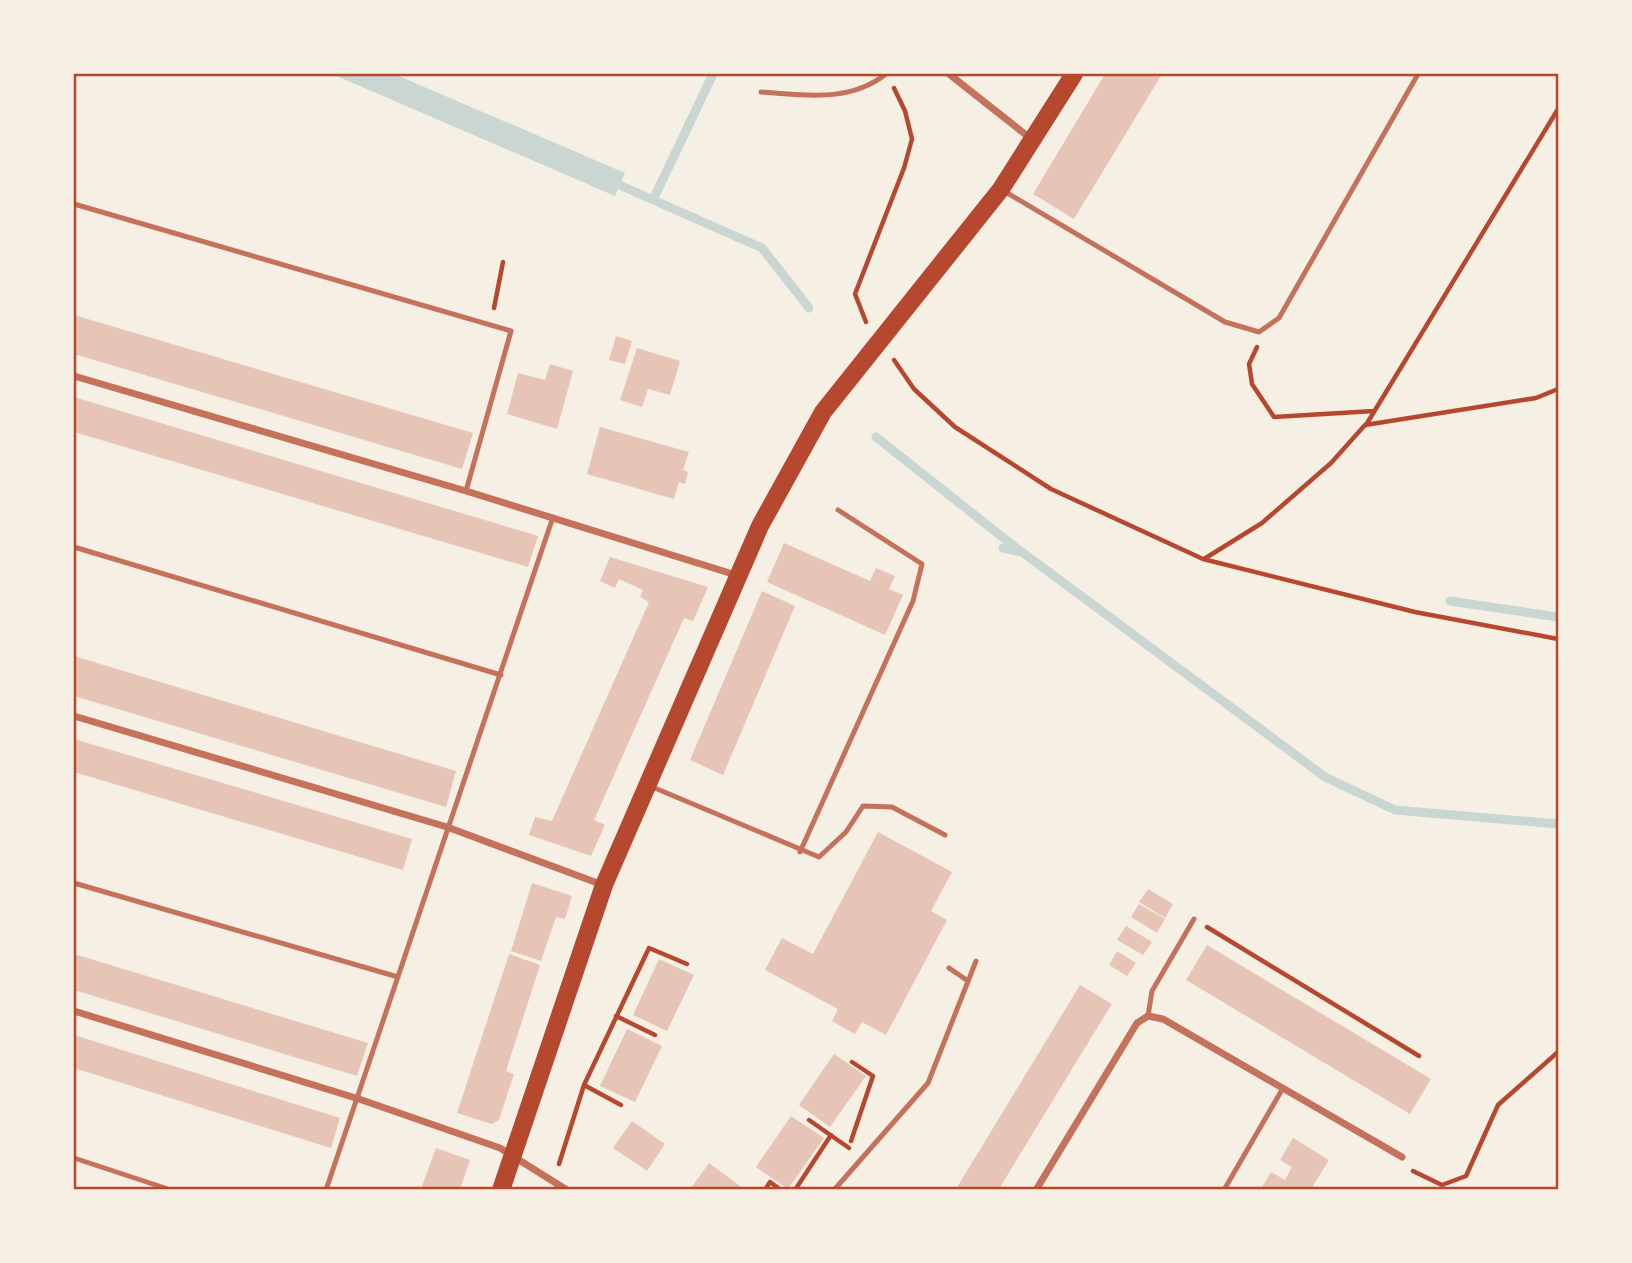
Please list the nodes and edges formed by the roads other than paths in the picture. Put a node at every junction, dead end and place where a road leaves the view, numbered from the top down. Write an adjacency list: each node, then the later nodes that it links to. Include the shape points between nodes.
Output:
1 (886, 74): 5 (lane, via 865,88 826,97)
2 (948, 74): 6 (street)
3 (1074, 74): 6 (main road)
4 (1419, 74): 7 (lane, via 1279,318 1259,332 1225,322)
5 (761, 92)
6 (1033, 140): 7 (main road)
7 (1001, 189): 14 (main road, via 823,412 760,526)
8 (74, 204): 10 (lane, via 511,331)
9 (74, 376): 10 (street)
10 (466, 491): 12 (street)
11 (838, 510): 20 (lane, via 922,564 908,612)
12 (553, 517): 14 (street); 15 (lane)
13 (74, 547): 15 (lane)
14 (739, 577): 17 (main road)
15 (501, 675): 18 (lane)
16 (74, 716): 18 (street)
17 (647, 785): 20 (lane); 22 (main road)
18 (447, 827): 22 (street); 26 (lane)
19 (945, 835): 20 (lane, via 892,807 863,806 846,832 819,858)
20 (800, 852)
21 (74, 883): 26 (lane)
22 (604, 885): 32 (main road)
23 (1194, 919): 29 (lane, via 1152,991)
24 (976, 961): 27 (lane)
25 (949, 968): 27 (lane)
26 (398, 977): 31 (lane)
27 (968, 981): 39 (lane, via 928,1083)
28 (74, 1011): 31 (street)
29 (1148, 1016): 30 (street, via 1163,1019); 40 (street, via 1137,1023)
30 (1283, 1088): 34 (street); 41 (lane)
31 (359, 1099): 32 (street); 36 (lane)
32 (514, 1156): 37 (main road); 38 (street)
33 (74, 1157): 35 (lane)
34 (1402, 1157)
35 (171, 1189)
36 (326, 1189)
37 (501, 1189)
38 (567, 1189)
39 (834, 1189)
40 (1036, 1189)
41 (1224, 1189)

